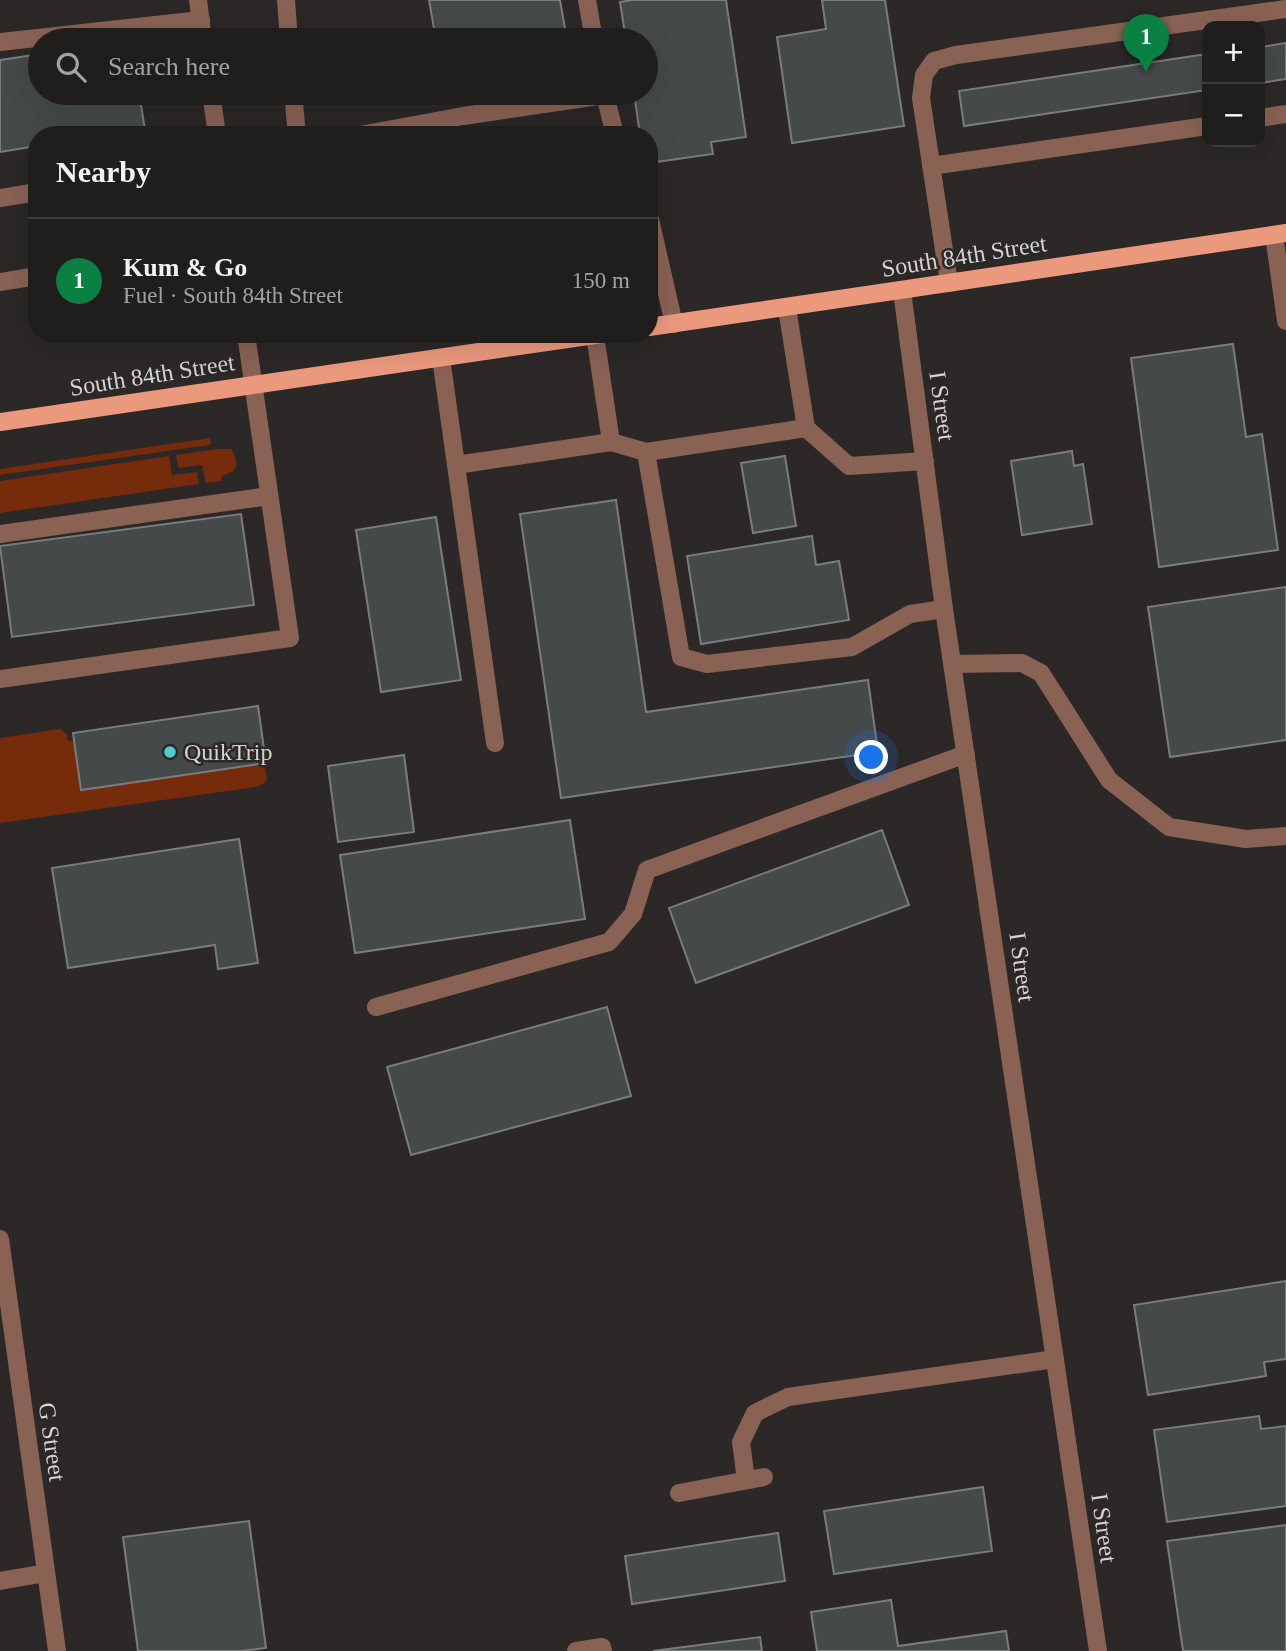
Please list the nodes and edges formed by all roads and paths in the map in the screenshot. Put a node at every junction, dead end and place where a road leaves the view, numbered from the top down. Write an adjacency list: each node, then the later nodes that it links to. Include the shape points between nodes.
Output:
1 (198, 0): 5 (street)
2 (286, 0): 8 (street)
3 (587, 0): 9 (street)
4 (1286, 9): 23 (street, via 934,61 923,75 921,98)
5 (201, 20): 6 (street); 7 (street)
6 (128, 28)
7 (202, 28)
8 (288, 28)
9 (592, 28)
10 (28, 39): 11 (street)
11 (0, 42)
12 (213, 105): 18 (street)
13 (294, 105): 19 (street)
14 (534, 105): 20 (street)
15 (608, 105): 21 (street)
16 (1286, 114): 17 (street)
17 (1265, 117)
18 (216, 126)
19 (296, 126)
20 (409, 126)
21 (613, 126)
22 (1202, 127): 23 (street)
23 (931, 166): 30 (street)
24 (28, 193): 25 (street)
25 (0, 198)
26 (1280, 234): 30 (main road, South 84th Street); 33 (street)
27 (658, 254): 34 (street)
28 (28, 277): 29 (street)
29 (0, 282)
30 (949, 283): 31 (main road, South 84th Street)
31 (902, 290): 32 (main road, South 84th Street); 45 (street, I Street)
32 (787, 307): 34 (main road, South 84th Street); 42 (street)
33 (1286, 321)
34 (674, 324): 35 (main road, South 84th Street)
35 (658, 326)
36 (247, 343): 40 (street)
37 (543, 343): 39 (main road, South 84th Street)
38 (599, 343): 43 (street)
39 (441, 358): 40 (main road, South 84th Street); 46 (street)
40 (253, 384): 41 (main road, South 84th Street); 47 (street)
41 (0, 422)
42 (806, 428): 44 (street); 45 (street, via 849,466)
43 (611, 442): 44 (street); 46 (street)
44 (646, 452): 49 (street, via 681,657 707,664 852,647 910,614)
45 (925, 461): 49 (street, I Street)
46 (456, 465): 52 (street)
47 (269, 496): 48 (street); 51 (street, via 290,638)
48 (0, 534)
49 (944, 609): 50 (street, I Street)
50 (953, 664): 53 (street, I Street); 54 (street, via 1022,663 1041,673 1109,780 1168,827 1246,839)
51 (0, 679)
52 (495, 743)
53 (966, 754): 55 (street, via 647,870 633,914 609,942); 57 (street, I Street)
54 (1286, 836)
55 (376, 1007)
56 (0, 1239): 59 (street, G Street)
57 (1055, 1359): 58 (street, via 788,1397 755,1413 741,1442 755,1479); 64 (street, I Street)
58 (679, 1493)
59 (46, 1573): 60 (street); 61 (street, G Street)
60 (0, 1581)
61 (57, 1651)
62 (576, 1651): 63 (street, via 602,1647)
63 (603, 1651)
64 (1098, 1651)

